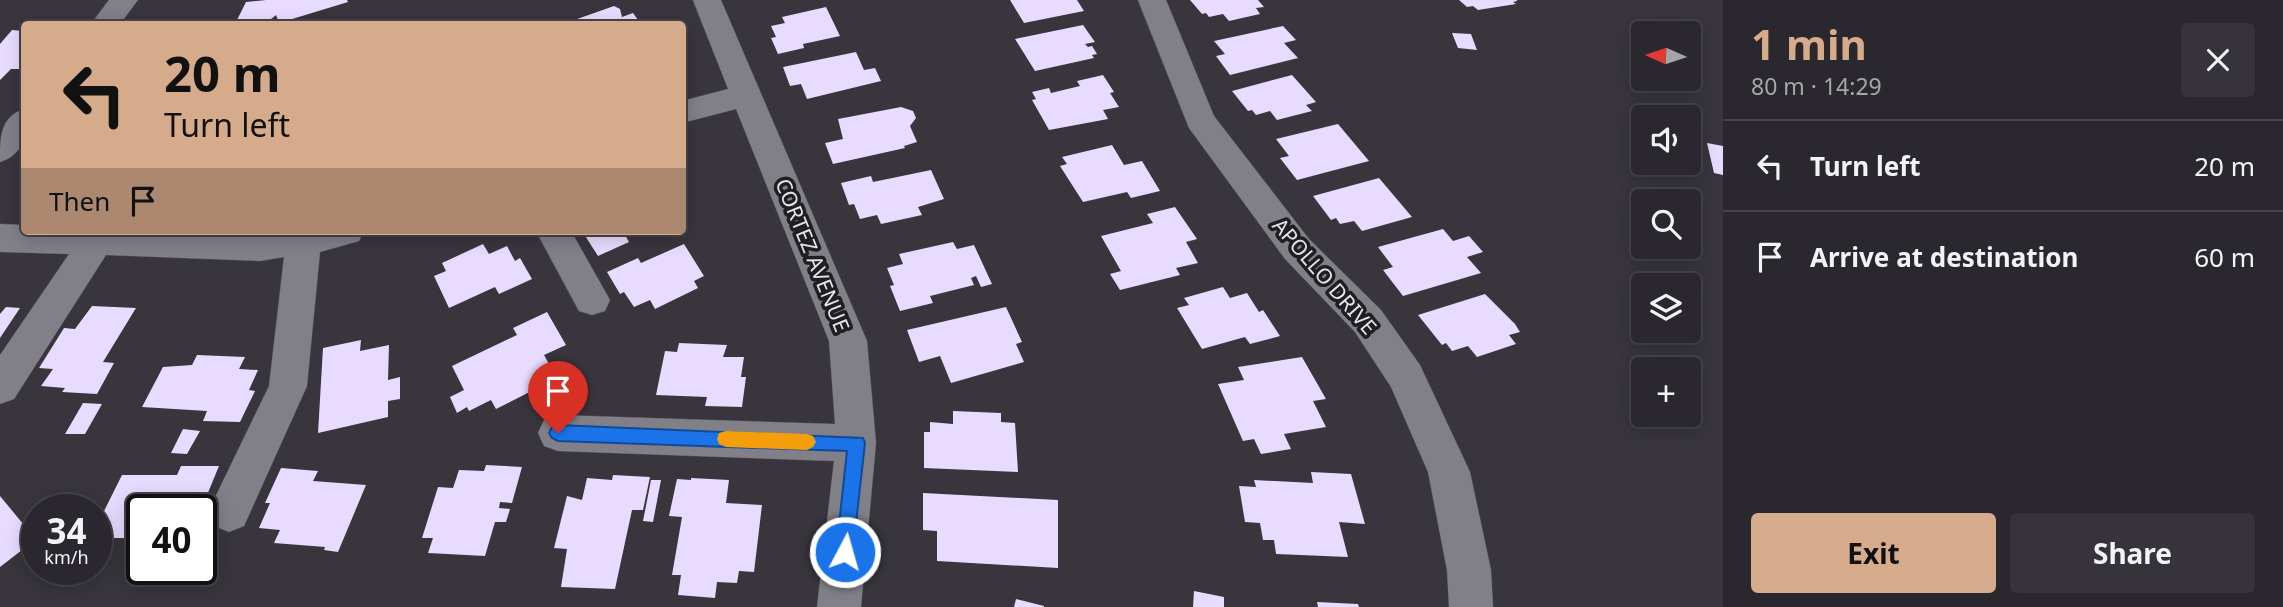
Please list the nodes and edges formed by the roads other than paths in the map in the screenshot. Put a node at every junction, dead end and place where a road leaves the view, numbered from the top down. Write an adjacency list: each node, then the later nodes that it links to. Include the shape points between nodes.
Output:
1 (124, 0): 4 (street)
2 (707, 0): 5 (street, CORTEZ AVENUE)
3 (1152, 0): 20 (street, APOLLO DRIVE, via 1200,120 1297,250 1368,321 1406,377 1449,471 1469,570)
4 (107, 21)
5 (748, 95): 6 (street); 17 (street, CORTEZ AVENUE, via 848,341)
6 (686, 110)
7 (21, 124): 8 (street)
8 (0, 150)
9 (330, 235): 12 (street)
10 (555, 235): 14 (street)
11 (0, 238): 13 (street)
12 (304, 241): 13 (street, via 260,247); 18 (street, via 288,386)
13 (96, 242): 15 (street)
14 (592, 300)
15 (0, 387)
16 (558, 433): 17 (street)
17 (856, 443): 19 (street, CORTEZ AVENUE)
18 (229, 512)
19 (839, 607)
20 (1471, 607)

